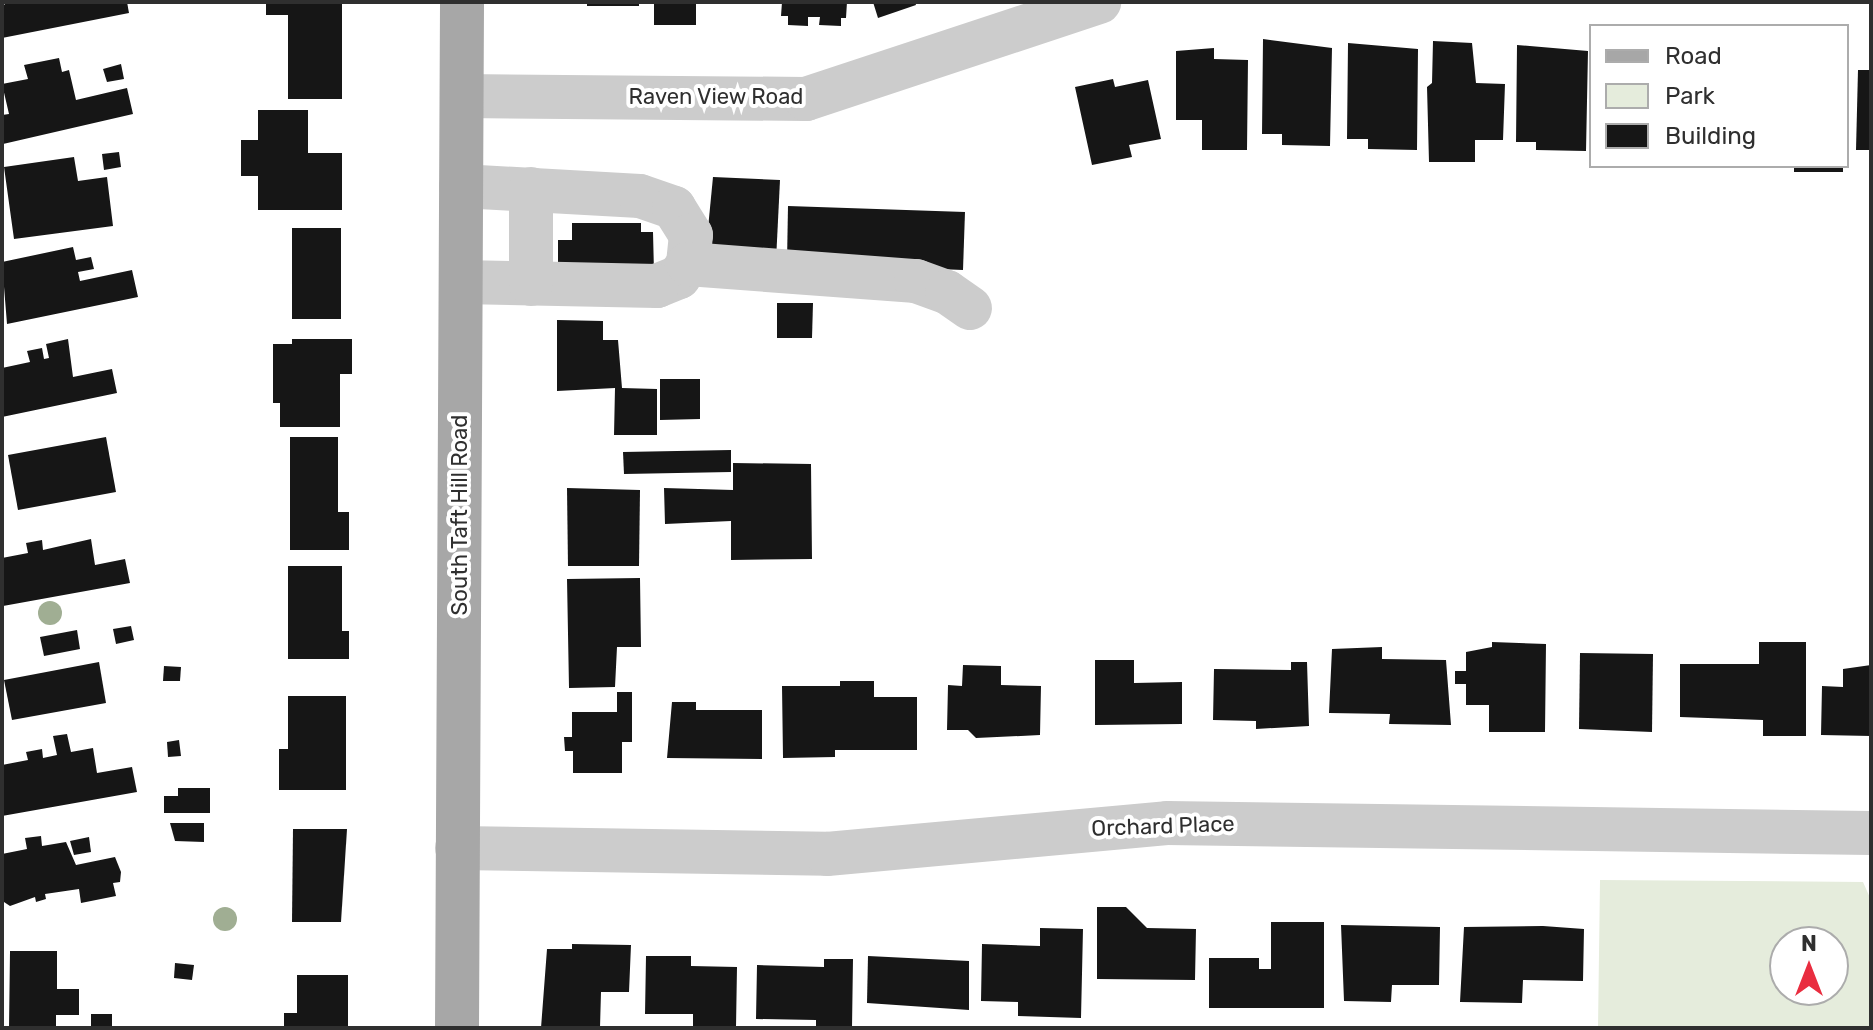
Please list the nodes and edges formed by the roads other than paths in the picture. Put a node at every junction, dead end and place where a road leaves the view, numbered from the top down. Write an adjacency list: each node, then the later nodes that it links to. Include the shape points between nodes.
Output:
1 (462, 2): 3 (main road, South Taft Hill Road)
2 (1099, 2): 3 (street, Raven View Road, via 806,99)
3 (462, 96): 4 (main road, South Taft Hill Road)
4 (461, 186): 5 (street); 7 (main road, South Taft Hill Road)
5 (531, 189): 6 (street, via 640,196 674,208 691,235); 8 (street)
6 (688, 264): 8 (street, via 679,277 657,286); 9 (street, via 916,281 947,292)
7 (461, 282): 8 (street); 11 (main road, South Taft Hill Road)
8 (531, 284)
9 (970, 308)
10 (1871, 833): 11 (street, Orchard Place, via 1167,823 827,854)
11 (457, 848): 12 (main road, South Taft Hill Road)
12 (457, 1028)

